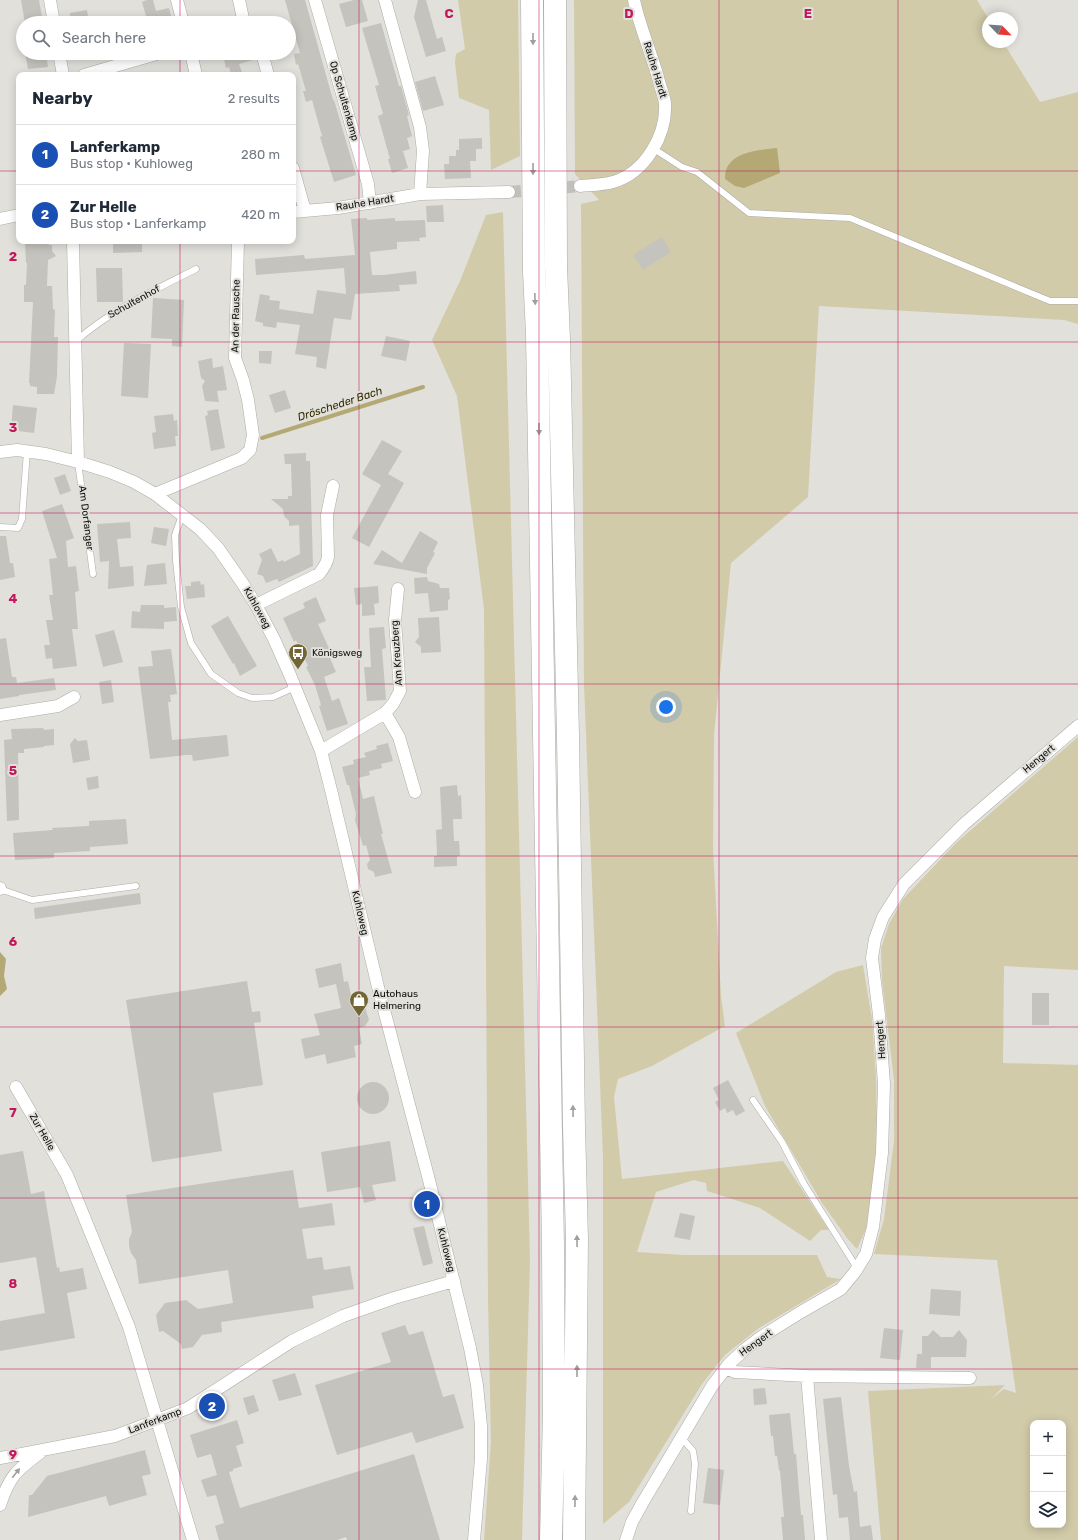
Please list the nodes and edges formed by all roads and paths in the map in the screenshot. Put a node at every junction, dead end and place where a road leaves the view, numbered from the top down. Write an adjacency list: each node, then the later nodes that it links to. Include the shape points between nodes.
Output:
1 (50, 0): 9 (street)
2 (177, 0): 10 (street)
3 (239, 0): 11 (street)
4 (315, 0): 25 (street, Op Schultenkamp, via 368,184)
5 (385, 0): 24 (street, via 420,127 423,151)
6 (532, 0): 68 (highway, one-way to 68, via 534,272 554,1246)
7 (555, 0): 69 (highway, one-way to 7, via 577,1240 568,712 556,266)
8 (634, 0): 20 (street, Rauhe Hardt, via 665,103 662,128)
9 (53, 16)
10 (181, 16)
11 (242, 16)
12 (60, 60): 16 (street)
13 (136, 60): 17 (street)
14 (193, 60): 18 (street)
15 (264, 60): 19 (street)
16 (62, 72)
17 (94, 72)
18 (195, 72)
19 (267, 72)
20 (654, 149): 21 (street, Rauhe Hardt, via 640,166 614,182); 32 (lane, via 682,167 697,172 749,212 850,218 1050,301)
21 (580, 186)
22 (296, 190): 26 (street)
23 (509, 192): 24 (street, Rauhe Hardt)
24 (420, 194): 25 (street, Rauhe Hardt)
25 (370, 203): 26 (street, Rauhe Hardt)
26 (299, 212)
27 (16, 215): 28 (street)
28 (0, 219)
29 (74, 244): 33 (street)
30 (238, 244): 38 (street, An der Rausche, via 235,358 248,400 253,435 250,450 242,458)
31 (196, 269): 33 (lane, Schultenhof, via 93,326)
32 (1078, 301)
33 (76, 341): 36 (street)
34 (27, 451): 35 (street, Kuhloweg); 36 (street, Kuhloweg); 40 (lane, via 22,519 18,528)
35 (0, 452)
36 (78, 462): 38 (street, Kuhloweg, via 110,472); 41 (lane, Am Dorfanger)
37 (333, 486): 43 (street, via 327,515 327,563 319,574)
38 (155, 494): 39 (street, Kuhloweg)
39 (182, 515): 43 (street, Kuhloweg, via 218,548); 44 (lane, via 175,535 181,607 191,643 211,674 238,693 252,698 273,698)
40 (0, 527)
41 (93, 574)
42 (398, 589): 46 (street, Am Kreuzberg, via 395,620 400,691)
43 (256, 604): 44 (street, Kuhloweg)
44 (295, 687): 49 (street, Kuhloweg)
45 (74, 696): 47 (street, via 58,706)
46 (385, 713): 49 (street, Am Kreuzberg); 50 (street, via 399,737)
47 (0, 715)
48 (1078, 726): 55 (street, Hengert, via 964,824 904,884 883,917 875,939 872,958 884,1084 882,1153 873,1227 866,1254)
49 (320, 751): 56 (street, Kuhloweg)
50 (416, 792)
51 (136, 886): 52 (lane, via 32,900)
52 (0, 888)
53 (16, 1087): 60 (street, Zur Helle, via 67,1175 129,1327)
54 (753, 1100): 55 (lane, via 782,1142 804,1184)
55 (857, 1268): 57 (street, Hengert, via 841,1290 761,1337)
56 (454, 1281): 60 (street, Lanferkamp, via 394,1298 292,1341 188,1408); 67 (street, Kuhloweg, via 477,1384 481,1426 481,1459)
57 (726, 1368): 58 (street, Hengert, via 735,1372); 61 (street, Hengert)
58 (807, 1376): 59 (street, Hengert); 71 (street)
59 (970, 1378)
60 (157, 1420): 62 (street, Lanferkamp, via 115,1436); 66 (street, Zur Helle)
61 (681, 1437): 65 (lane, via 693,1451 695,1464); 70 (street, Hengert, via 632,1522)
62 (43, 1450): 63 (street, Lanferkamp); 64 (street, Lanferkamp, one-way to 62, via 5,1489 16,1471)
63 (0, 1458)
64 (0, 1505)
65 (691, 1511)
66 (193, 1540)
67 (474, 1540)
68 (551, 1540)
69 (574, 1540)
70 (626, 1540)
71 (821, 1540)

